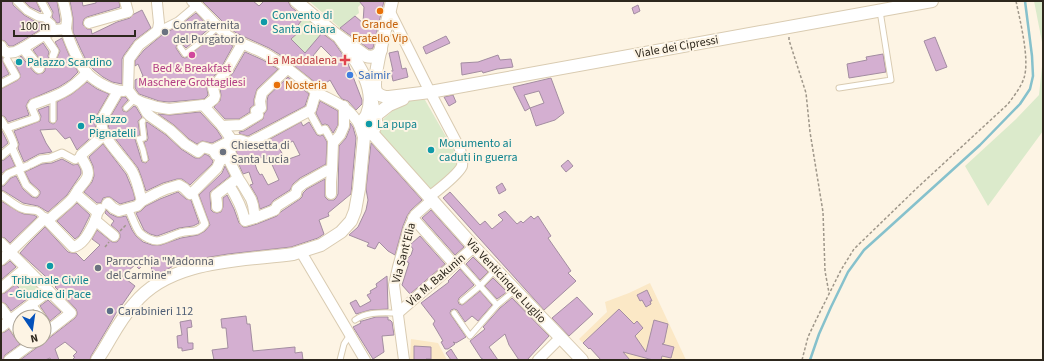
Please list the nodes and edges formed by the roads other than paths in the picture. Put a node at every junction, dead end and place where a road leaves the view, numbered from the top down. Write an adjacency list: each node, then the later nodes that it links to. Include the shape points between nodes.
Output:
1 (17, 1): 11 (street, via 27,11)
2 (41, 1): 11 (street, via 48,14)
3 (64, 1): 14 (street)
4 (126, 1): 12 (street, via 128,12)
5 (158, 1): 16 (street, via 159,26)
6 (296, 1): 18 (street)
7 (932, 1): 10 (street, Viale dei Cipressi)
8 (194, 3): 13 (street); 16 (street, via 178,21)
9 (391, 6): 24 (street, via 384,38); 34 (street)
10 (880, 10): 31 (lane, via 891,80); 34 (street, Viale dei Cipressi)
11 (45, 18): 15 (street)
12 (89, 23)
13 (218, 27): 19 (street); 20 (lane, via 185,54)
14 (66, 29): 15 (street); 27 (street)
15 (54, 30): 17 (street)
16 (156, 32): 32 (street, via 139,44 129,59)
17 (44, 35): 21 (street); 23 (street, via 55,51)
18 (340, 38): 24 (street, via 366,56); 28 (street)
19 (242, 44): 26 (street, via 262,52); 38 (street, via 213,88 214,99)
20 (180, 47)
21 (23, 48): 22 (street); 25 (street)
22 (5, 53): 30 (street, via 16,76)
23 (53, 56)
24 (376, 58): 28 (street, via 361,63); 29 (street)
25 (39, 68)
26 (287, 69): 33 (street); 46 (street, via 262,93 261,108 256,111 258,115 241,124)
27 (87, 73): 32 (street, via 100,83); 35 (street, via 74,86)
28 (363, 73): 48 (street, via 369,91 369,107 367,115 362,120)
29 (375, 83): 34 (street, via 376,92 382,96); 42 (street, via 372,100)
30 (1, 84)
31 (839, 88)
32 (123, 91): 36 (street); 49 (street, via 101,121)
33 (316, 92): 39 (street); 41 (street)
34 (425, 92): 42 (street, via 389,105); 67 (street, Via Sant'Elia, via 457,142 462,159 462,165 457,173)
35 (53, 97): 37 (street); 45 (lane)
36 (138, 100): 38 (street, via 169,109); 40 (lane); 43 (street, via 147,113)
37 (31, 103): 47 (street, via 36,118)
38 (205, 106): 46 (street)
39 (344, 106): 48 (street); 51 (street, via 344,126)
40 (126, 108)
41 (309, 111): 50 (street, via 249,143 240,140); 51 (street, via 320,131 325,129)
42 (375, 116): 48 (street, via 376,126)
43 (147, 118): 53 (street, via 170,130 198,152 203,147); 56 (lane, via 142,122 146,138 139,139)
44 (1, 120): 47 (street)
45 (52, 120)
46 (222, 126): 50 (street)
47 (7, 128): 52 (street, via 12,137)
48 (366, 132): 67 (street, Via Venticinque Luglio); 78 (street, via 355,211 350,221 341,232 321,245)
49 (105, 134): 54 (street); 68 (street, via 130,169)
50 (229, 141): 53 (street); 57 (street, via 231,154)
51 (333, 143): 59 (street)
52 (12, 148): 55 (street); 58 (street)
53 (212, 150): 57 (street)
54 (81, 155): 58 (street, via 75,160 62,154 41,159); 64 (street, via 87,167 88,177)
55 (1, 156)
56 (144, 159)
57 (224, 159): 61 (street); 62 (street)
58 (25, 167): 60 (street); 63 (street, via 26,185)
59 (332, 170): 61 (street, via 303,184 297,189 296,194 275,210 255,218 251,199 242,184); 65 (street)
60 (1, 180)
61 (233, 182): 69 (street, via 216,195)
62 (194, 192): 68 (street, via 190,194 179,186 166,189); 70 (street, via 206,224 197,230 178,233 156,241 140,233)
63 (35, 193)
64 (76, 194): 71 (street); 73 (street, via 71,201)
65 (331, 194)
66 (1, 195): 73 (street, via 22,208 40,212)
67 (430, 199): 72 (street, Via Sant'Elia); 76 (street, Via Venticinque Luglio)
68 (142, 201): 70 (street, via 137,206)
69 (217, 207)
70 (128, 208): 71 (street, via 119,211 108,203)
71 (100, 211): 73 (street, via 82,242 72,248); 74 (street)
72 (413, 218): 80 (street); 92 (street, Via Sant'Elia, via 394,285)
73 (46, 219): 77 (street)
74 (114, 236)
75 (1, 243): 77 (street)
76 (474, 247): 80 (street, Via M. Bakunin); 82 (street, Via Venticinque Luglio)
77 (10, 252): 79 (street); 81 (street)
78 (301, 252): 99 (street); 104 (street, via 199,266 163,281 134,302)
79 (1, 260)
80 (456, 263): 83 (lane); 92 (street, Via M. Bakunin)
81 (26, 268): 84 (street); 85 (street)
82 (496, 270): 83 (lane); 86 (street, Via Venticinque Luglio)
83 (480, 286): 87 (lane); 89 (lane)
84 (1, 288)
85 (50, 290): 88 (street); 98 (street, via 71,313)
86 (515, 290): 89 (lane); 100 (street, Via Venticinque Luglio)
87 (462, 301)
88 (33, 304): 91 (lane); 94 (street)
89 (497, 305): 93 (lane, via 470,336)
90 (1, 308): 94 (street)
91 (37, 309)
92 (398, 313): 95 (lane, via 367,314); 107 (street, Via Sant'Elia)
93 (454, 313)
94 (10, 320): 96 (street); 97 (street)
95 (355, 320)
96 (12, 323)
97 (1, 327)
98 (52, 328)
99 (350, 334): 105 (lane, via 344,344); 106 (street)
100 (560, 338): 108 (street); 109 (street, Via Venticinque Luglio)
101 (22, 349): 103 (street)
102 (1, 356): 103 (street)
103 (9, 360)
104 (97, 360)
105 (340, 360)
106 (365, 360)
107 (404, 360)
108 (538, 360)
109 (582, 360)

